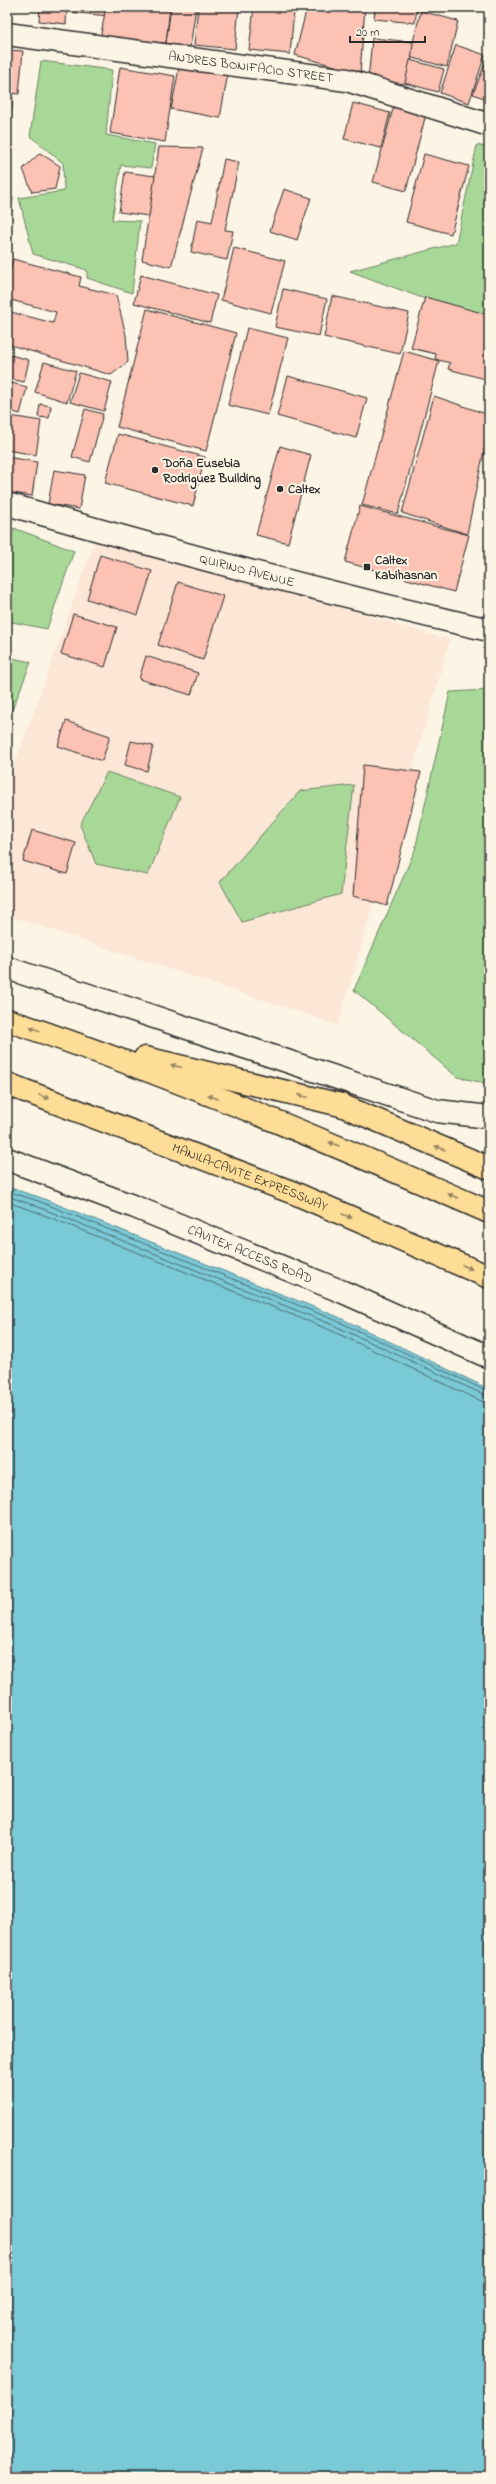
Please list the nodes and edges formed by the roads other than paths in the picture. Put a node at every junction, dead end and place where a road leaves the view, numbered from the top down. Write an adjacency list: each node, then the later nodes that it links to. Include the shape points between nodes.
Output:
1 (7, 34): 2 (street, ANDRES BONIFACIO STREET, via 347,80)
2 (489, 125)
3 (7, 504): 4 (street, QUIRINO AVENUE, via 249,571)
4 (489, 630)
5 (7, 968): 9 (street, via 437,1111)
6 (7, 1020): 7 (highway, one-way to 6)
7 (62, 1038): 11 (highway, one-way to 7, via 341,1106); 12 (highway, one-way to 7, via 325,1140)
8 (7, 1084): 13 (highway, MANILA–CAVITE EXPRESSWAY, one-way to 13, via 294,1193)
9 (489, 1117)
10 (7, 1159): 14 (street, CAVITEX ACCESS ROAD, via 135,1207 343,1292)
11 (489, 1168)
12 (489, 1212)
13 (489, 1277)
14 (489, 1357)

